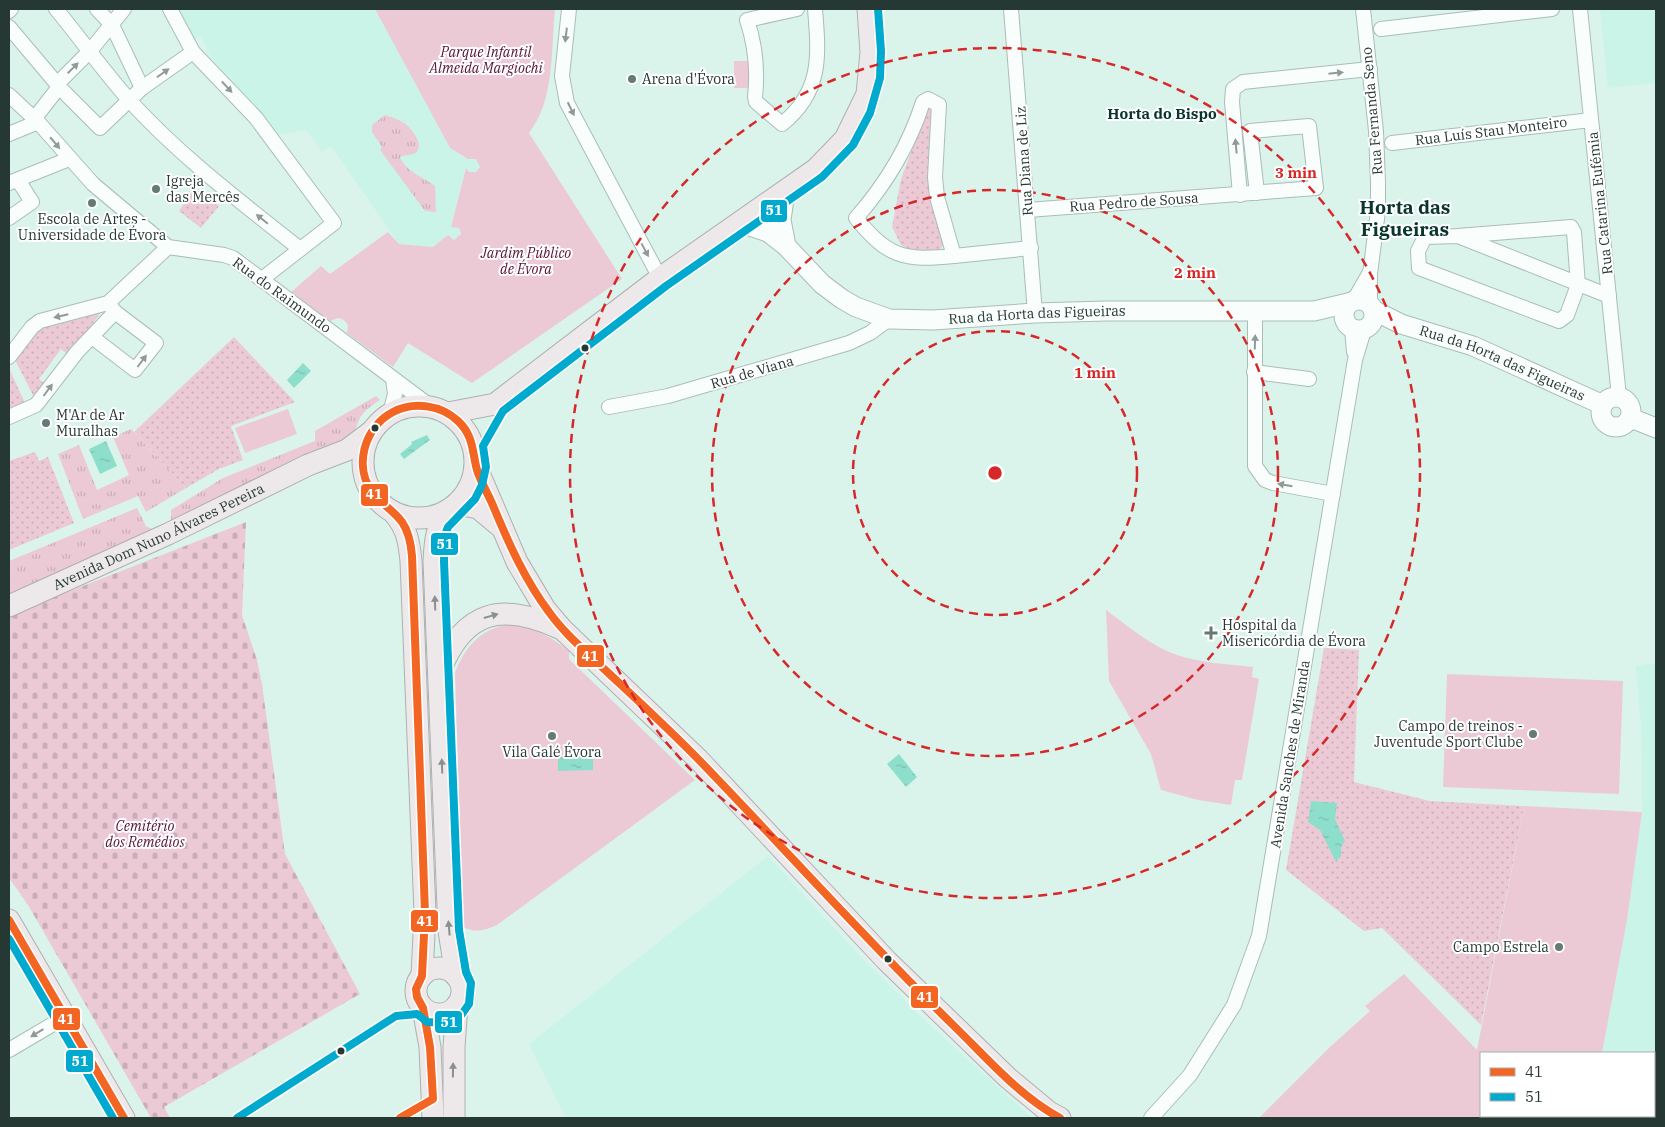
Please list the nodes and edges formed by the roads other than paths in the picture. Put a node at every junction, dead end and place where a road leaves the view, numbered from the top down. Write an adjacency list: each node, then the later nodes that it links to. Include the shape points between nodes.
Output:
1 (56, 9): 16 (street)
2 (97, 9): 13 (street)
3 (124, 9): 13 (street)
4 (170, 9): 17 (street)
5 (569, 9): 42 (street, one-way to 42, via 562,76 567,103)
6 (797, 9): 7 (street, via 747,20 757,63 756,102 782,124 798,112 816,74)
7 (815, 9)
8 (868, 9): 29 (main road, via 870,76 861,110 845,139 828,158)
9 (1011, 9): 33 (street, Rua Diana de Liz)
10 (1363, 9): 18 (street, Rua Fernanda Seno)
11 (1552, 9): 15 (street)
12 (1580, 9): 24 (street, Rua Catarina Eufémia)
13 (112, 26): 16 (street); 20 (street)
14 (9, 27): 19 (street)
15 (1381, 29)
16 (90, 51): 19 (street, one-way to 16); 22 (street)
17 (193, 52): 20 (street, one-way to 17); 40 (street, one-way to 40, via 256,118 334,223)
18 (1370, 69): 31 (street, one-way to 18, via 1233,89 1242,82); 49 (street, Rua Fernanda Seno, via 1378,192 1370,274)
19 (58, 85): 22 (street, via 100,128); 23 (street)
20 (142, 88): 22 (street)
21 (9, 96): 23 (street)
22 (130, 100): 40 (street, one-way to 22, via 195,165)
23 (36, 120): 25 (street); 27 (street, one-way to 27)
24 (1591, 120): 26 (street, Rua Luís Stau Monteiro); 45 (street, Rua Catarina Eufémia)
25 (9, 134)
26 (1392, 143)
27 (69, 159): 28 (street); 38 (street, via 93,184)
28 (14, 182): 34 (street, via 32,202)
29 (785, 192): 32 (main road); 37 (street, via 781,220)
30 (1258, 193): 30 (street, Rua Pedro de Sousa, via 1316,188 1309,126 1250,131); 31 (street, Rua Pedro de Sousa)
31 (1240, 195): 33 (street, Rua Pedro de Sousa)
32 (760, 209): 35 (main road); 37 (street, Rua da Horta das Figueiras, via 773,220)
33 (1028, 210): 39 (street, Rua Diana de Liz)
34 (9, 218)
35 (741, 223): 37 (street, Rua da Horta das Figueiras, via 768,232); 42 (main road)
36 (1458, 236): 44 (street); 44 (street, via 1571,227); 44 (street, via 1425,237 1418,251 1419,268 1560,320 1567,315)
37 (786, 246): 50 (street, Rua da Horta das Figueiras, via 832,292 856,307)
38 (168, 247): 43 (street, Rua do Raimundo, via 224,254); 46 (street)
39 (1031, 248): 41 (street); 48 (street, Rua Diana de Liz)
40 (300, 249): 43 (street)
41 (954, 256): 41 (street, via 937,197 935,177 939,105 928,99 890,175 856,218 884,248 900,255 914,258)
42 (660, 278): 57 (main road)
43 (262, 279): 54 (street, Rua do Raimundo)
44 (1578, 285): 45 (street)
45 (1609, 296): 56 (street, Rua Catarina Eufémia)
46 (112, 307): 51 (street); 51 (street, one-way to 46, via 135,370 156,343); 52 (street, one-way to 52, via 40,322 32,327)
47 (1256, 309): 48 (street, Rua da Horta das Figueiras); 49 (street, Rua da Horta das Figueiras, via 1314,310); 53 (street, one-way to 47)
48 (1035, 313): 50 (street, Rua da Horta das Figueiras, via 933,320)
49 (1359, 316): 58 (street, Rua da Horta das Figueiras, via 1400,324 1473,346); 70 (street, Avenida Sanches de Miranda)
50 (889, 319): 59 (street, Rua de Viana, via 848,343 678,393)
51 (92, 337): 62 (street, one-way to 51, via 36,405)
52 (9, 357)
53 (1254, 372): 55 (street); 70 (street, one-way to 53, via 1273,483 1259,474 1255,466)
54 (393, 379): 60 (street, Rua do Raimundo); 61 (street, via 395,394)
55 (1309, 379)
56 (1619, 396): 58 (street, Rua da Horta das Figueiras); 63 (street, via 1631,407)
57 (495, 404): 60 (main road, via 476,410); 66 (main road)
58 (1602, 405): 63 (street, Rua da Horta das Figueiras, via 1602,417 1610,426 1621,426)
59 (609, 407)
60 (439, 409): 61 (main road, via 409,406); 66 (main road, via 459,421)
61 (390, 413): 65 (main road)
62 (9, 417)
63 (1631, 418): 64 (street)
64 (1656, 428)
65 (372, 431): 67 (main road, Avenida Dom Nuno Álvares Pereira, via 346,450); 69 (main road, via 365,446)
66 (473, 444): 68 (main road)
67 (308, 465): 69 (main road, Avenida Dom Nuno Álvares Pereira, via 334,465); 74 (main road, Avenida Dom Nuno Álvares Pereira, via 168,534)
68 (476, 466): 71 (main road, via 467,493); 73 (main road)
69 (365, 479): 72 (main road, via 376,498)
70 (1333, 494): 88 (street, Avenida Sanches de Miranda, via 1256,944 1234,1004 1190,1075)
71 (453, 507): 72 (main road, via 421,519); 73 (main road, via 478,508); 76 (main road, one-way to 71, via 435,533 439,522)
72 (393, 512): 78 (main road, via 409,538 413,590 425,913)
73 (503, 528): 75 (main road, via 531,588)
74 (9, 606)
75 (562, 629): 76 (main road, one-way to 75, via 454,641 468,627 494,614 528,616); 84 (main road, via 698,759 887,960 978,1050)
76 (438, 676): 79 (main road, one-way to 76, via 449,931)
77 (9, 920): 82 (main road)
78 (422, 976): 79 (main road, via 436,968); 81 (main road, via 416,989)
79 (456, 976): 80 (main road, via 462,991)
80 (457, 1005): 81 (main road, via 445,1013); 87 (main road, one-way to 80)
81 (423, 1008): 86 (main road, via 430,1047)
82 (65, 1017): 83 (street, one-way to 83); 85 (main road)
83 (9, 1050)
84 (1054, 1116)
85 (124, 1118)
86 (433, 1118)
87 (454, 1118)
88 (1151, 1118)

